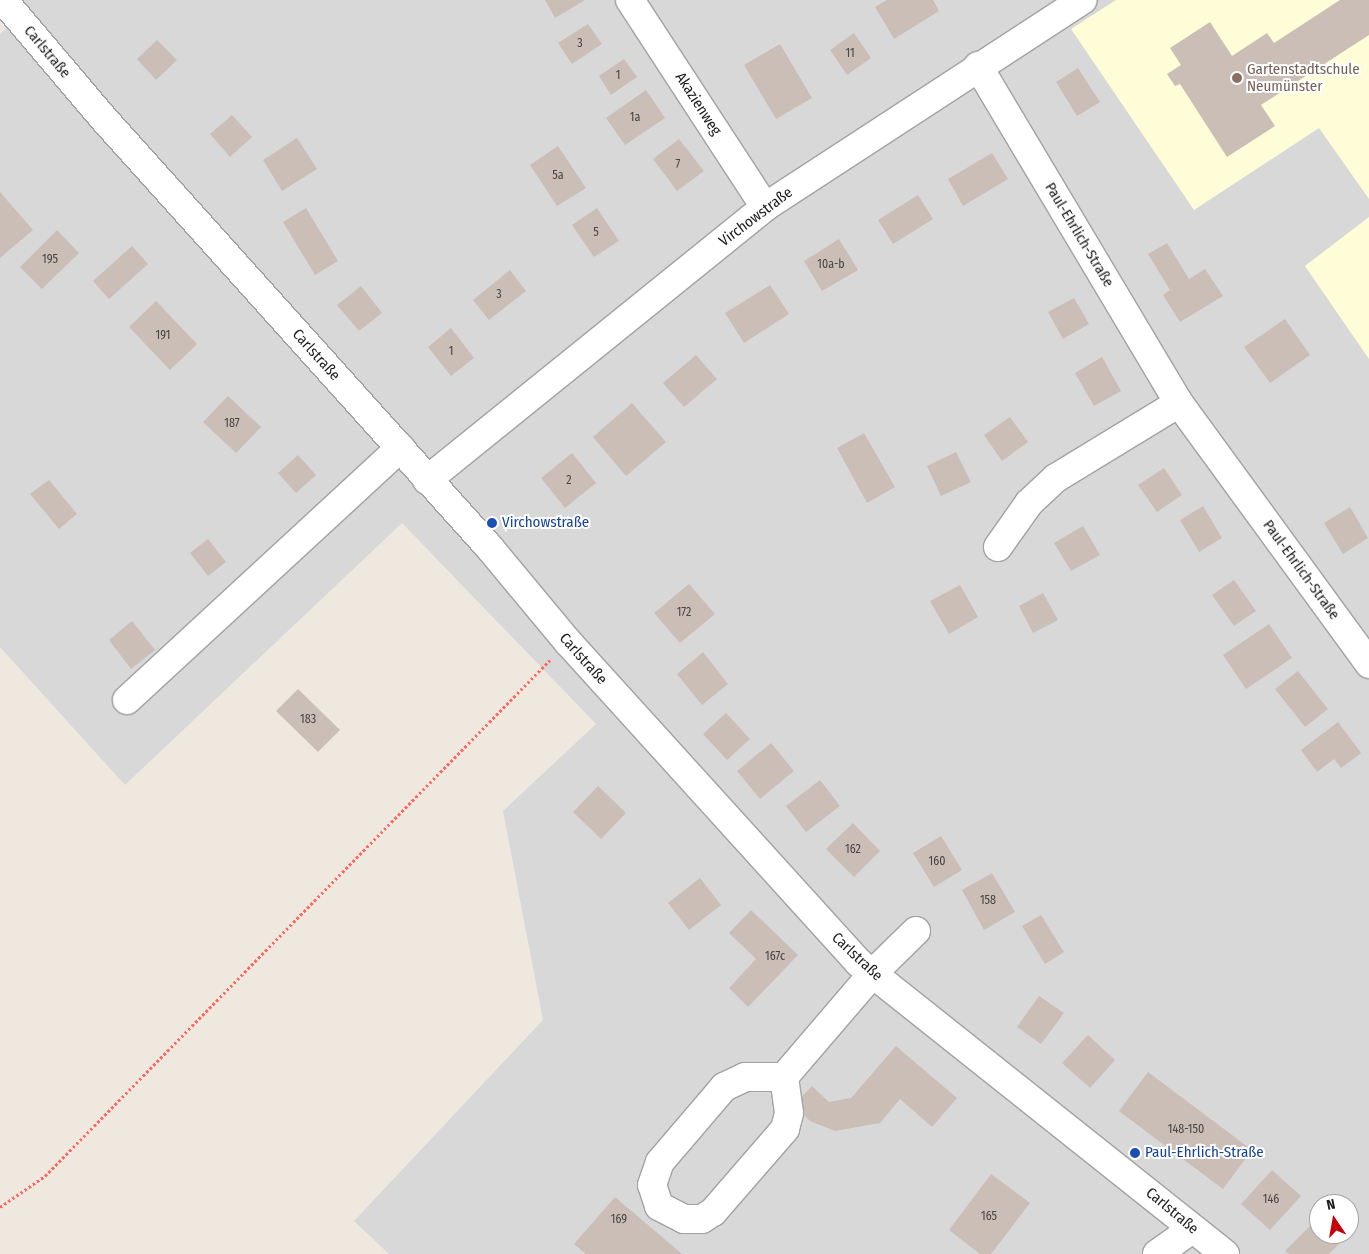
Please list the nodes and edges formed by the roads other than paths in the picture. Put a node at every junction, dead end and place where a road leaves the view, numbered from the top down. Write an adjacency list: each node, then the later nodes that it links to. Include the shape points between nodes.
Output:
1 (3, 0): 7 (street, Carlstraße, via 104,119)
2 (630, 0): 5 (street, Akazienweg)
3 (1082, 0): 4 (street, Virchowstraße)
4 (978, 66): 5 (street, Virchowstraße); 6 (street, Paul-Ehrlich-Straße)
5 (765, 208): 8 (street, Virchowstraße)
6 (1179, 403): 9 (street, via 1056,478 1029,503); 10 (street, Paul-Ehrlich-Straße)
7 (400, 448): 8 (street, Carlstraße); 11 (street)
8 (427, 480): 13 (street, Carlstraße, via 568,642 858,962)
9 (998, 547)
10 (1369, 664)
11 (127, 700)
12 (916, 932): 13 (street)
13 (873, 974): 14 (street); 15 (street, Carlstraße)
14 (784, 1077): 14 (street, via 745,1077 724,1087 660,1162 652,1185 659,1206 684,1219 702,1218 713,1212 785,1129 789,1113)
15 (1192, 1229): 16 (street); 17 (street, Carlstraße)
16 (1157, 1254)
17 (1225, 1254)

